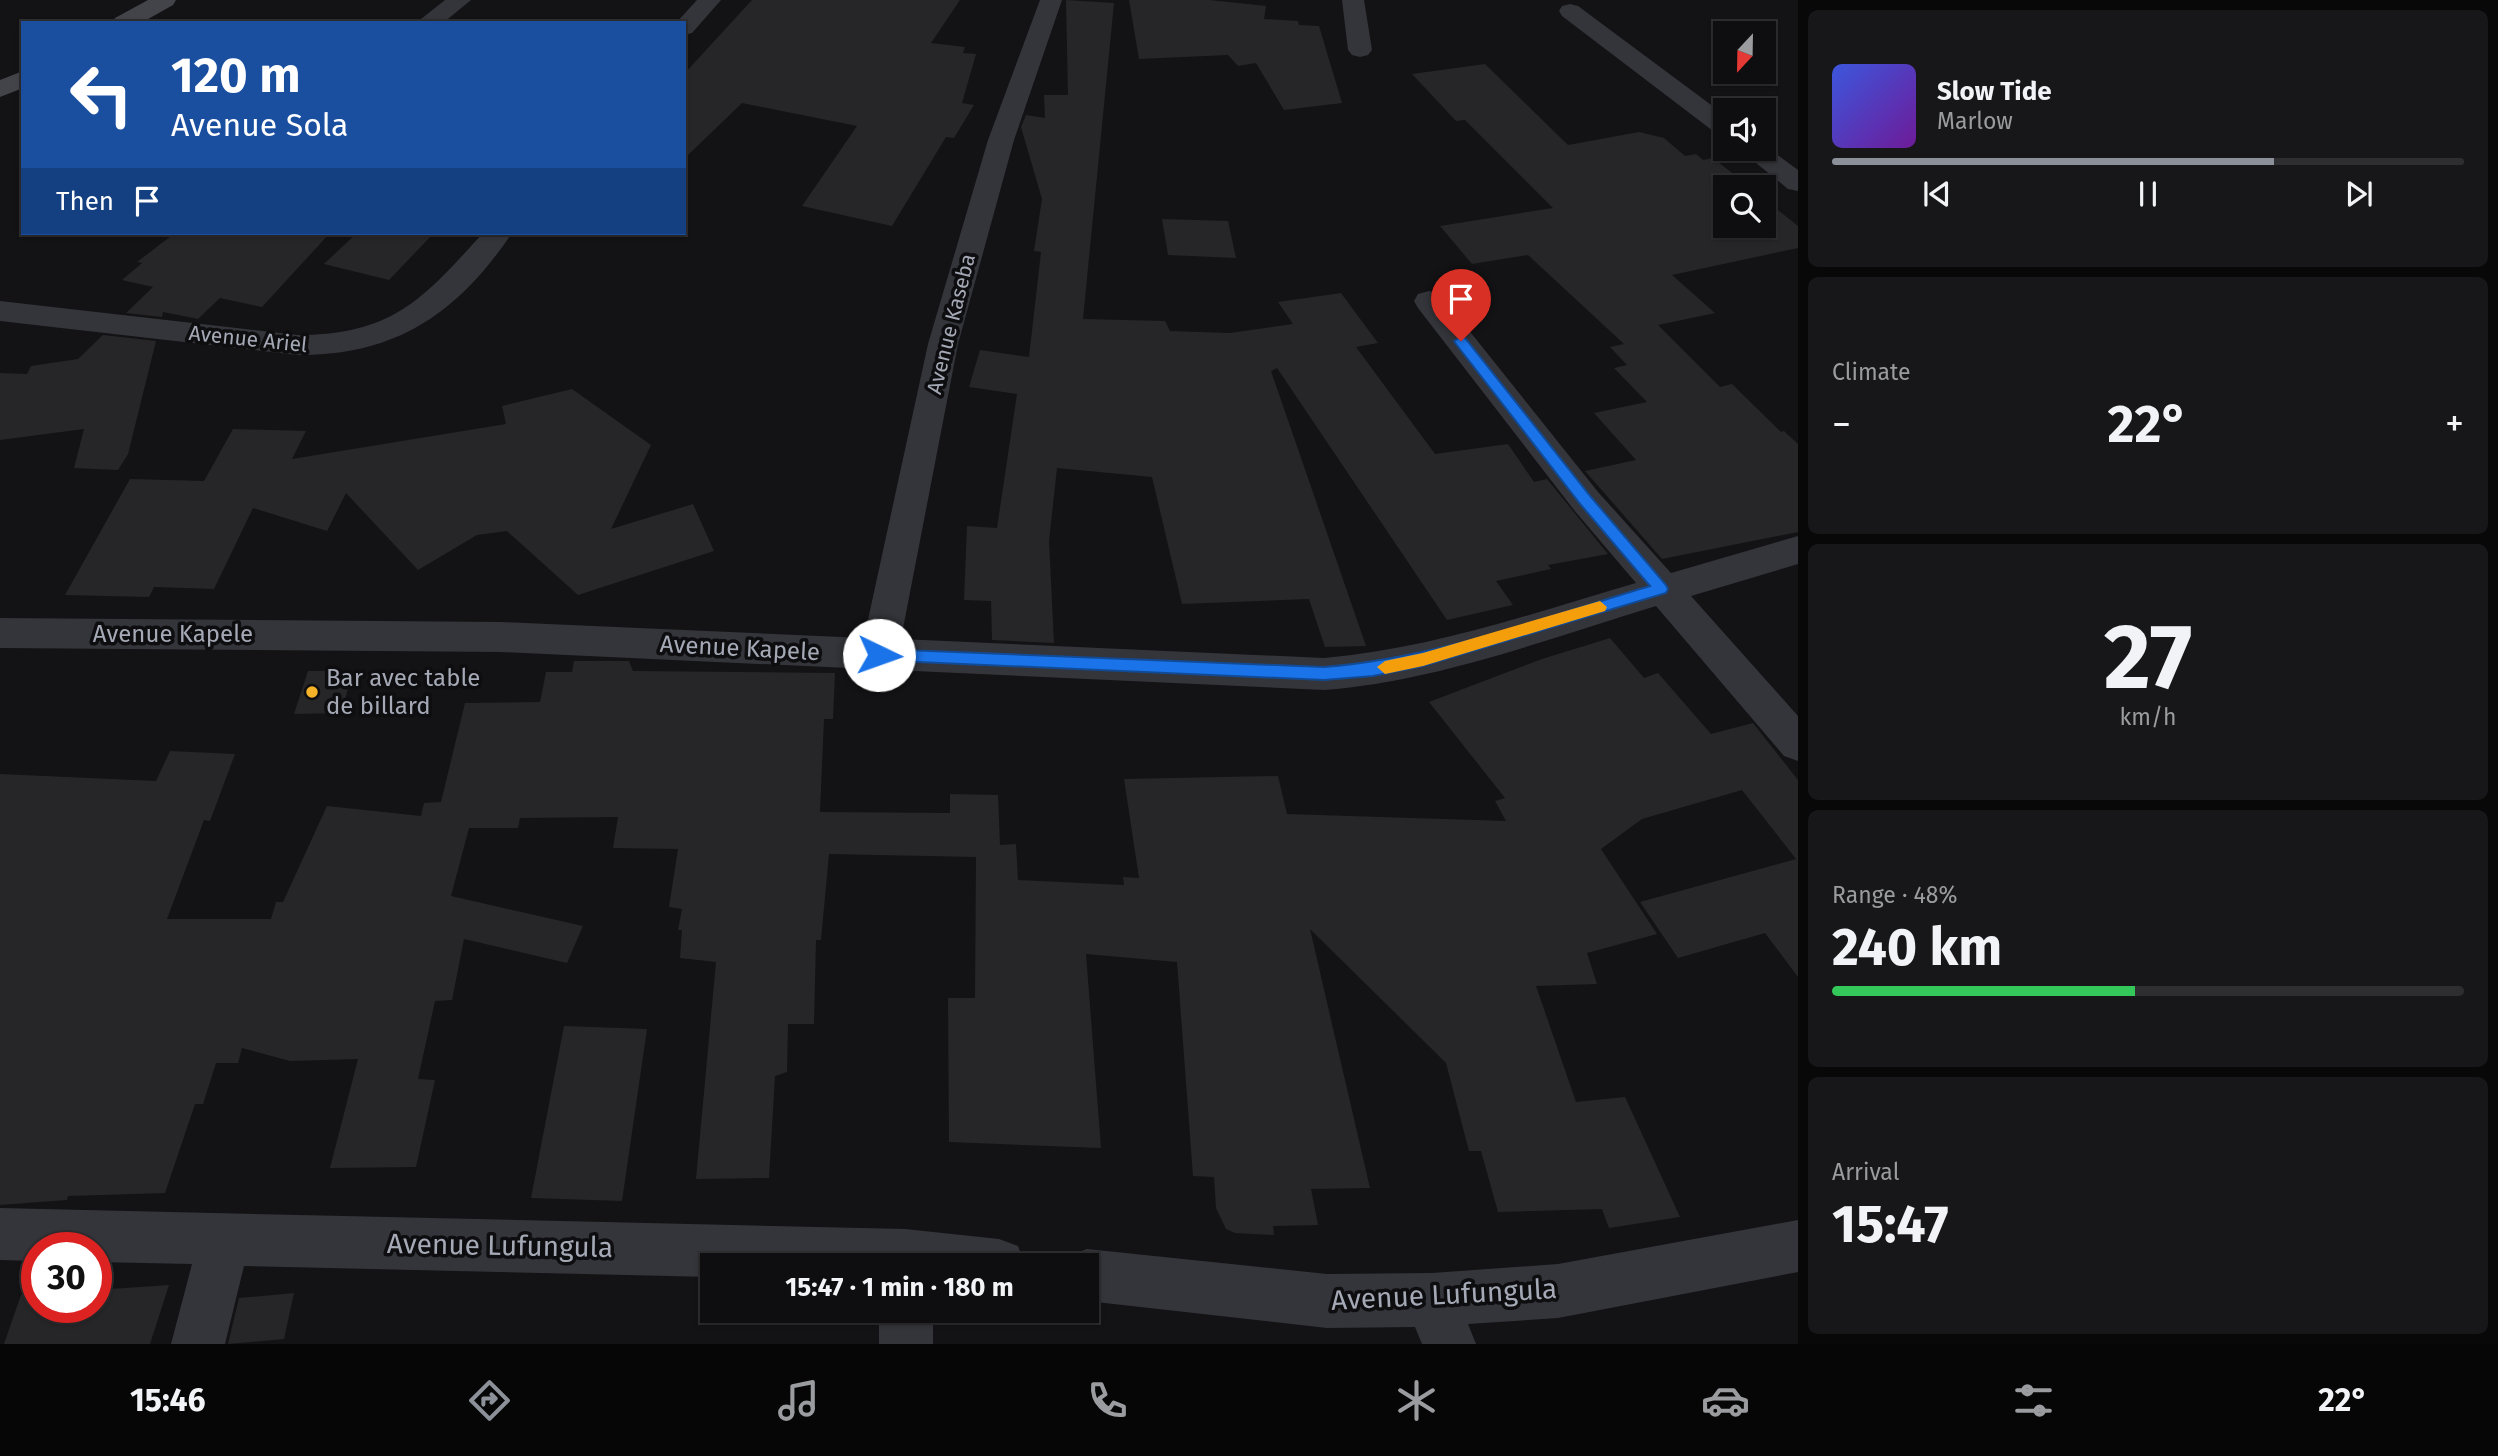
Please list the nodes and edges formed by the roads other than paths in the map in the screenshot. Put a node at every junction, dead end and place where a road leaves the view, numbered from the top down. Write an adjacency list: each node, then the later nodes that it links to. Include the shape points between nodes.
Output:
1 (460, 0): 8 (street)
2 (710, 0): 9 (street)
3 (1051, 0): 22 (street, Avenue Kaseba, via 1001,140 943,344)
4 (1353, 0): 10 (street)
5 (154, 2): 7 (main road)
6 (1570, 11): 13 (street)
7 (126, 21)
8 (430, 21)
9 (686, 26)
10 (1360, 50)
11 (21, 79): 12 (main road)
12 (0, 90)
13 (1713, 119)
14 (1768, 161): 15 (street)
15 (1798, 183)
16 (496, 235): 18 (street, Avenue Ariel, via 419,315 342,343 297,345)
17 (1429, 301): 20 (street)
18 (0, 311)
19 (1798, 550): 20 (street, Avenue Kapele)
20 (1661, 589): 22 (street, Avenue Kapele, via 1423,660 1373,670 1324,674); 23 (street)
21 (0, 633): 22 (street, Avenue Kapele, via 501,637)
22 (879, 655)
23 (1798, 744)
24 (0, 1234): 25 (street, Avenue Lufungula)
25 (225, 1239): 27 (street, Avenue Lufungula); 31 (street)
26 (1798, 1247): 29 (street, Avenue Lufungula, via 1559,1291)
27 (700, 1254)
28 (1099, 1276): 29 (street, Avenue Lufungula, via 1327,1301)
29 (1440, 1322)
30 (906, 1323): 32 (street)
31 (198, 1344)
32 (906, 1344)

